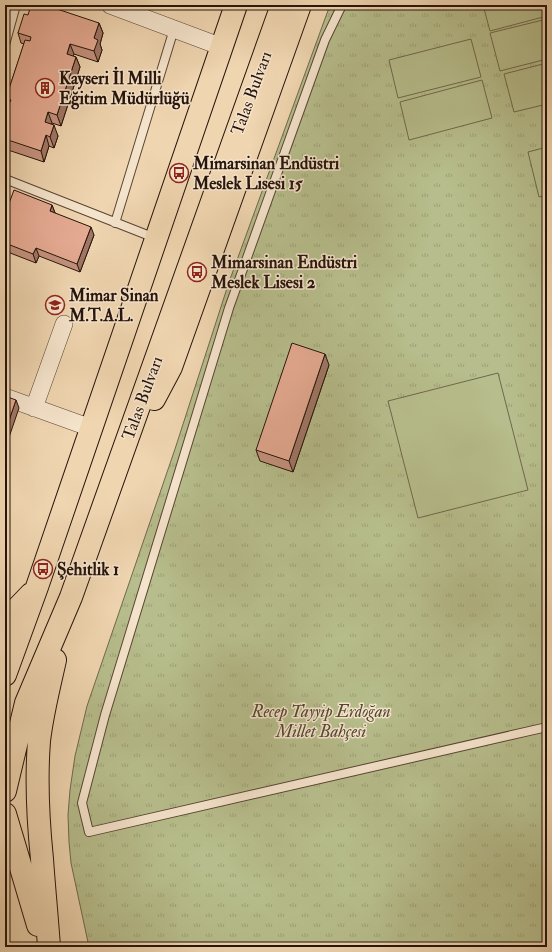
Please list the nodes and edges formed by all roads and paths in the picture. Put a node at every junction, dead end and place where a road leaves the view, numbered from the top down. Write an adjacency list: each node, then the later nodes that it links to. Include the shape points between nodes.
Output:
1 (16, 5): 8 (lane)
2 (110, 5): 7 (street)
3 (236, 5): 9 (main road)
4 (282, 5): 17 (main road, Talas Bulvarı)
5 (300, 5): 17 (main road, via 171,367)
6 (342, 5): 22 (lane, via 325,40 228,308 105,714 82,803 89,832)
7 (174, 29): 9 (street); 11 (lane)
8 (5, 45)
9 (222, 47): 12 (main road)
10 (5, 179): 11 (lane)
11 (115, 223): 12 (lane)
12 (156, 239): 16 (main road)
13 (64, 324): 15 (street)
14 (5, 397): 15 (street)
15 (34, 408): 16 (street)
16 (91, 428): 18 (main road)
17 (118, 466): 19 (main road, Talas Bulvarı)
18 (38, 587): 20 (main road); 21 (main road)
19 (66, 609): 23 (main road, Talas Bulvarı, via 26,703); 28 (main road, via 43,712 37,770)
20 (5, 621)
21 (5, 675)
22 (547, 726)
23 (5, 790)
24 (5, 814): 27 (main road)
25 (5, 819): 26 (main road)
26 (5, 824)
27 (45, 947)
28 (49, 947)

